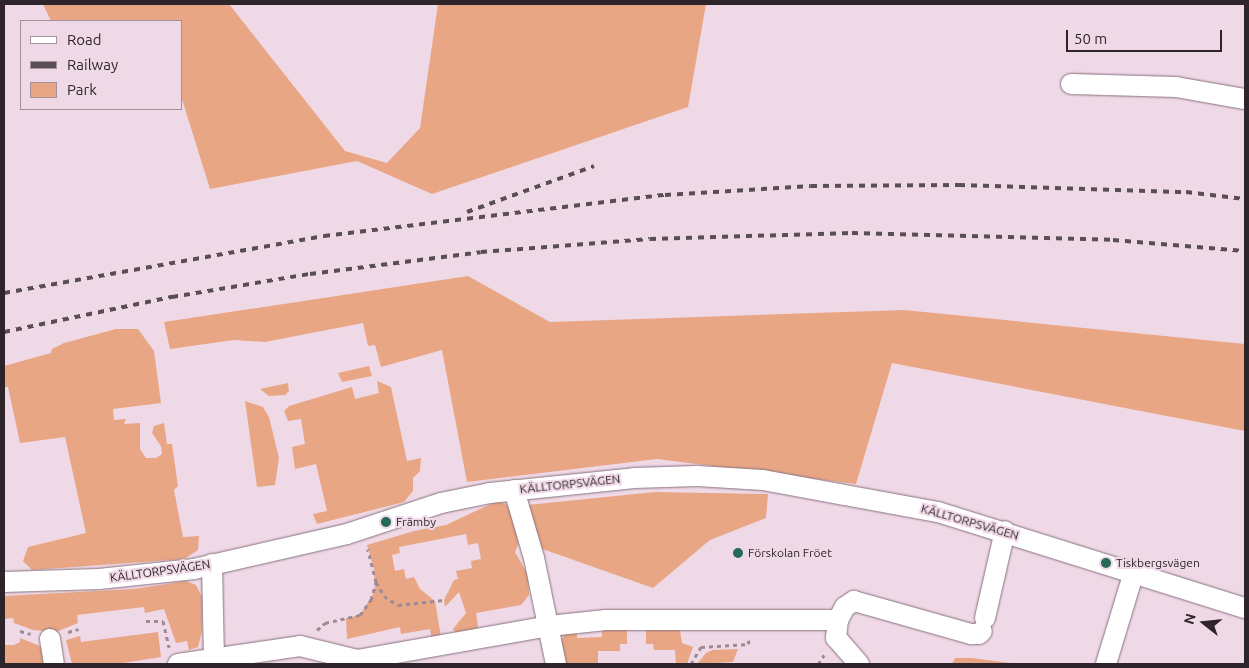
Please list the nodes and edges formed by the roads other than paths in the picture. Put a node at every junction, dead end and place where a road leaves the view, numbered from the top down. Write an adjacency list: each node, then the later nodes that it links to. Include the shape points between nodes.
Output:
1 (1071, 84): 2 (street, via 1176,87)
2 (1245, 98)
3 (514, 490): 4 (street, KÄLLTORPSVÄGEN, via 634,478 733,477 889,501); 5 (street, KÄLLTORPSVÄGEN, via 441,503 362,529); 10 (street)
4 (1005, 532): 6 (street, KÄLLTORPSVÄGEN); 9 (street, via 979,634 854,601 845,607)
5 (212, 564): 7 (street, KÄLLTORPSVÄGEN, via 140,575); 12 (street)
6 (1134, 572): 8 (street, KÄLLTORPSVÄGEN); 17 (street)
7 (4, 582)
8 (1245, 608)
9 (838, 620): 10 (street, via 606,620); 16 (street, via 836,638)
10 (549, 626): 12 (street, via 357,660 300,646); 15 (street)
11 (50, 639): 14 (street)
12 (214, 658): 13 (street)
13 (175, 660)
14 (54, 664)
15 (556, 664)
16 (859, 664)
17 (1106, 664)

